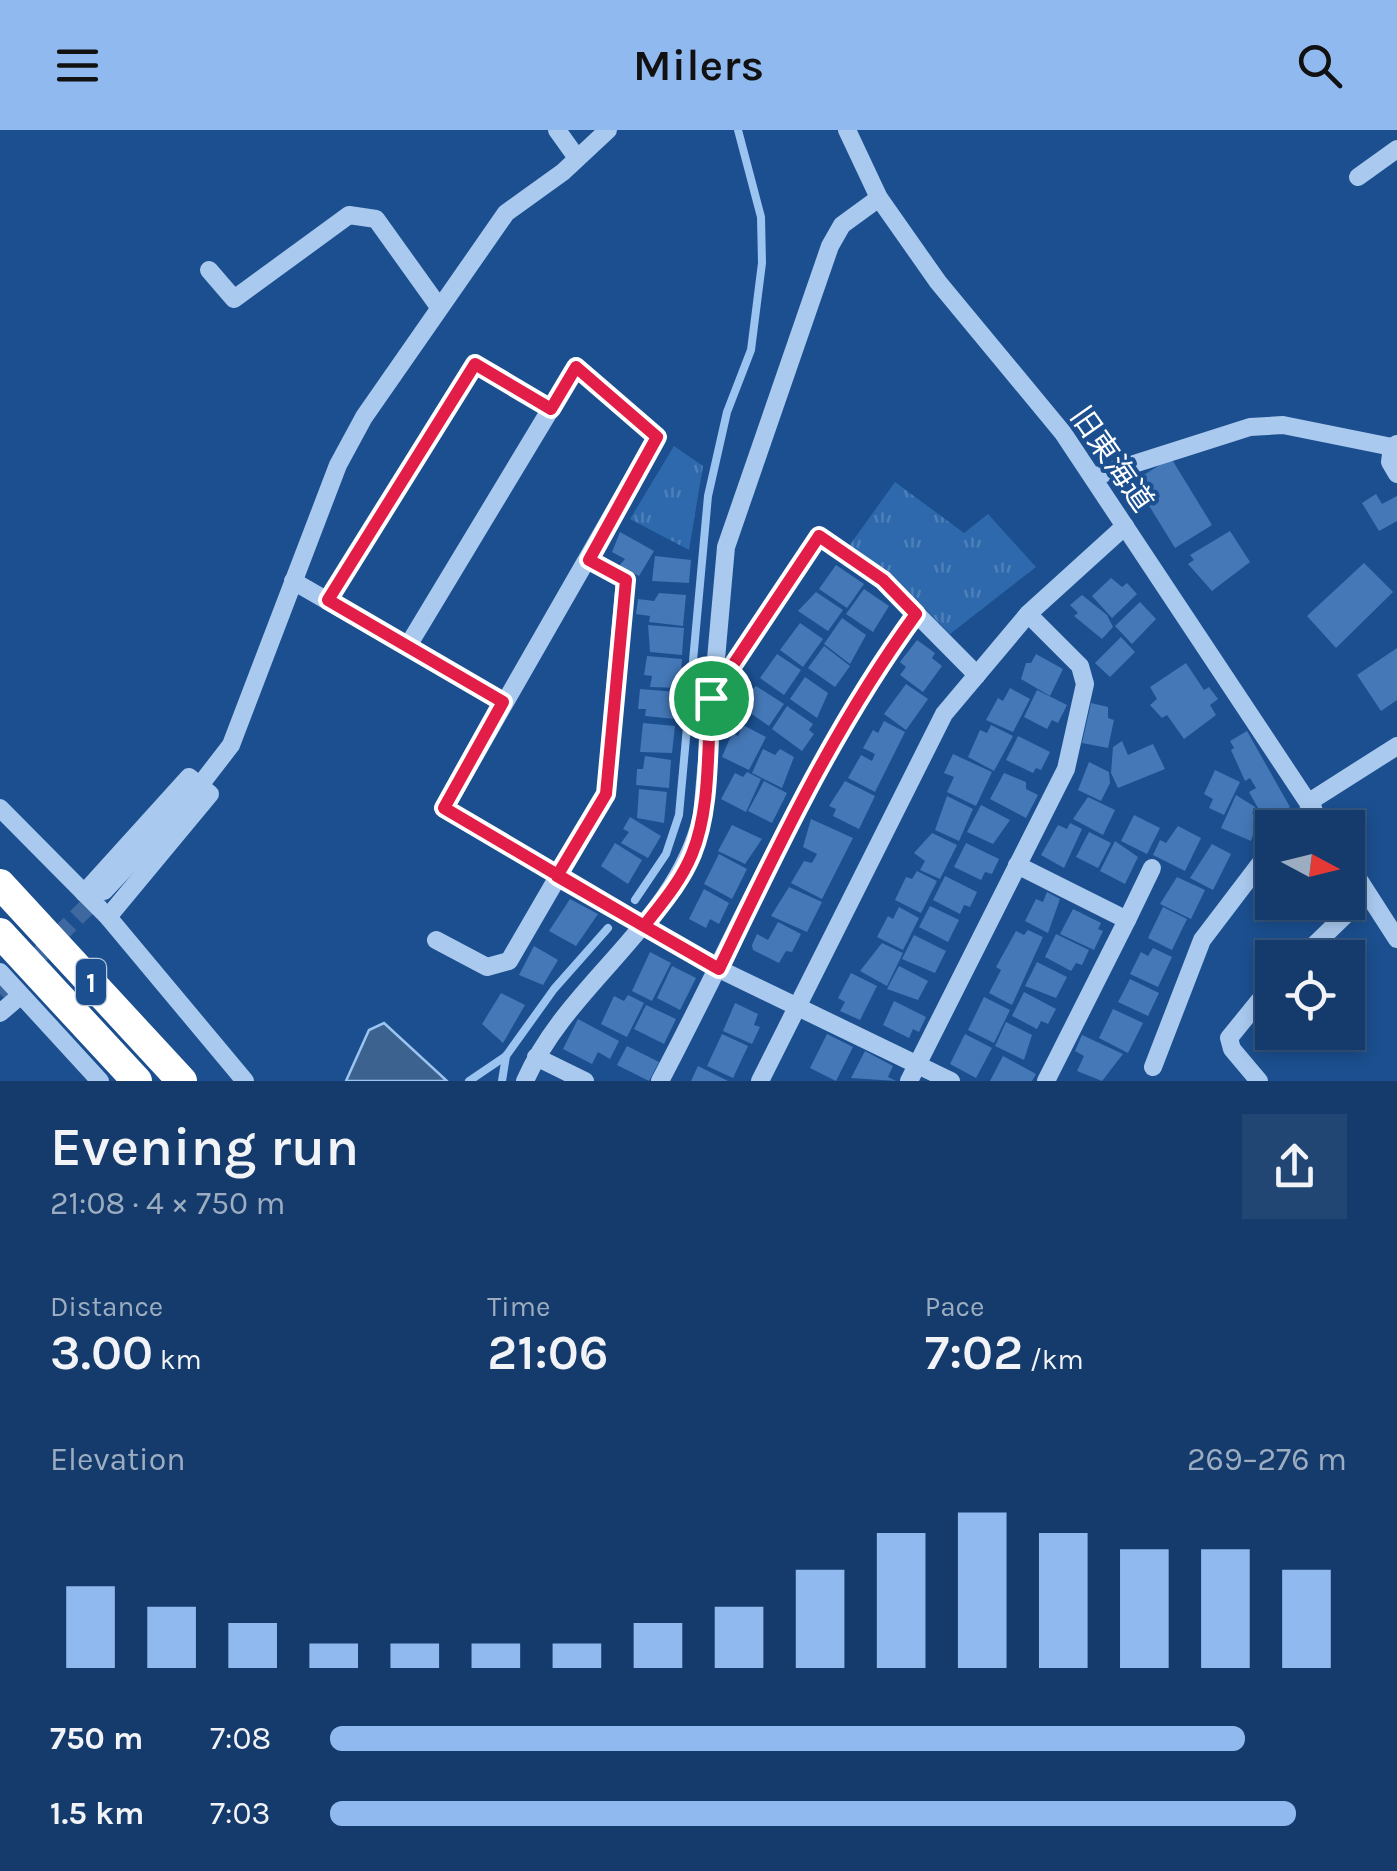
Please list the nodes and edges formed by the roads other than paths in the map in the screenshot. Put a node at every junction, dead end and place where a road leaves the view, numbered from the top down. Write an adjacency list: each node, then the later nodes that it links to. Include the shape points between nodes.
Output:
1 (557, 130): 5 (street)
2 (608, 130): 5 (street)
3 (846, 130): 7 (street, 旧東海道)
4 (1397, 149): 6 (street)
5 (577, 158): 9 (street, via 506,213)
6 (1358, 177)
7 (879, 198): 13 (street, 旧東海道); 22 (street, via 842,225 830,246 726,547)
8 (209, 270): 9 (street, via 234,299 349,215 376,219)
9 (440, 307): 16 (street, via 338,465)
10 (551, 409): 15 (street, via 576,367 657,437); 17 (street, via 475,364); 20 (street)
11 (1394, 446): 12 (street, via 1390,462); 13 (street, via 1283,426 1250,427)
12 (1397, 474)
13 (1092, 477): 14 (street, 旧東海道)
14 (1125, 526): 19 (street); 26 (street, 旧東海道)
15 (589, 560): 23 (street); 33 (street, via 626,580 606,794)
16 (293, 582): 17 (street); 25 (street, via 232,745)
17 (328, 600): 20 (street)
18 (916, 614): 21 (street); 22 (street, via 883,580 819,536); 46 (street, via 866,683 799,803)
19 (1028, 614): 21 (street); 30 (street, via 1080,666 1085,684 1066,770)
20 (410, 644): 23 (street)
21 (976, 675): 49 (street, via 944,714)
22 (711, 698): 41 (street, via 693,852)
23 (503, 702): 33 (street, via 444,808)
24 (1397, 746): 26 (street)
25 (200, 784): 36 (street); 37 (street, via 189,776); 39 (street, via 210,794)
26 (1311, 805): 28 (street); 29 (street, 旧東海道)
27 (0, 808): 37 (street)
28 (1306, 810)
29 (1314, 810)
30 (1017, 865): 40 (street); 54 (street)
31 (1152, 868): 40 (street)
32 (1255, 870): 53 (street, via 1202,940)
33 (557, 876): 41 (street); 44 (street, via 509,960 487,966)
34 (0, 884): 57 (highway, 1, bridge)
35 (1365, 889): 38 (street)
36 (104, 891)
37 (84, 893): 39 (street)
38 (1368, 894): 43 (street); 45 (street)
39 (108, 917): 58 (street)
40 (1127, 920): 64 (street)
41 (644, 926): 46 (street); 52 (street)
42 (0, 933): 56 (highway, 1, bridge)
43 (1397, 939)
44 (436, 940)
45 (1320, 940)
46 (719, 969): 49 (street); 61 (street)
47 (1, 974): 48 (street)
48 (20, 996): 51 (street); 55 (street)
49 (798, 1006): 54 (street); 62 (street)
50 (1255, 1006): 65 (street, via 1229,1038)
51 (0, 1013)
52 (536, 1056): 59 (street); 60 (street)
53 (1153, 1067)
54 (913, 1073): 63 (street)
55 (100, 1081)
56 (138, 1081)
57 (182, 1081)
58 (245, 1081)
59 (525, 1081)
60 (586, 1081)
61 (660, 1081)
62 (760, 1081)
63 (951, 1081)
64 (1046, 1081)
65 (1259, 1081)

